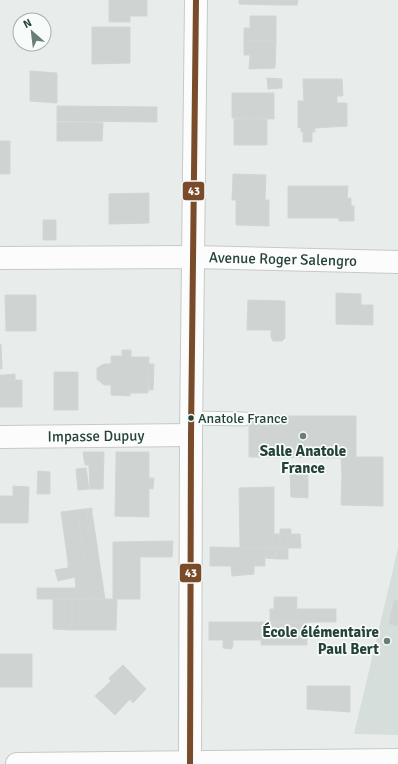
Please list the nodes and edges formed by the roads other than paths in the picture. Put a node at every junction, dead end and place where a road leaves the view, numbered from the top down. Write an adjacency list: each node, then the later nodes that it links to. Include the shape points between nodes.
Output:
1 (196, 0): 2 (street)
2 (194, 257): 3 (street, Avenue Roger Salengro); 4 (street, Avenue Roger Salengro); 6 (street)
3 (0, 258)
4 (398, 262)
5 (244, 419): 6 (lane)
6 (191, 426): 7 (street, Impasse Dupuy); 9 (street)
7 (0, 437)
8 (398, 760): 9 (street)
9 (190, 763): 10 (street)
10 (18, 764)

